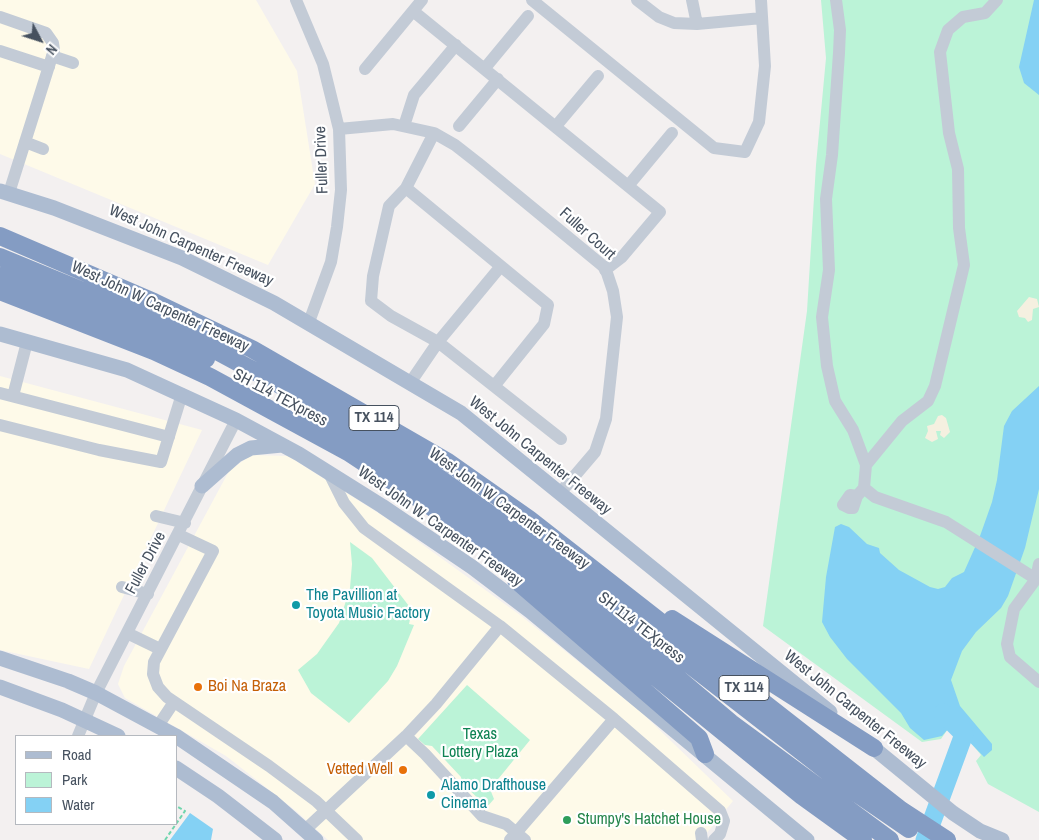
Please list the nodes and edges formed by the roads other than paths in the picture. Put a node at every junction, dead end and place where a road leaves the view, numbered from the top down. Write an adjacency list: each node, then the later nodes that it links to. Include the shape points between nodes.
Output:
1 (296, 0): 25 (street, Fuller Drive, via 323,64)
2 (422, 0): 9 (street)
3 (532, 0): 12 (street, via 714,148 744,152 759,122 765,66)
4 (637, 0): 13 (street, via 659,17 674,23)
5 (692, 0): 13 (street)
6 (761, 0): 12 (street)
7 (836, 0): 57 (street, via 839,53 826,199 828,270 822,317 827,366 835,401 853,430)
8 (996, 0): 57 (street, via 985,13 963,17 948,30 940,52 949,133 958,169 959,228 964,265 935,386 928,401 902,421)
9 (413, 10): 14 (street); 19 (street)
10 (528, 16): 18 (street)
11 (0, 17): 16 (street, via 46,33 53,43)
12 (762, 18): 13 (street)
13 (697, 24)
14 (456, 45): 18 (street); 22 (street, via 414,95)
15 (0, 51): 16 (street)
16 (51, 61): 17 (street); 28 (street)
17 (73, 63)
18 (486, 68): 21 (street)
19 (364, 69)
20 (598, 76): 24 (street)
21 (498, 79): 23 (street); 24 (street)
22 (404, 126): 25 (street, Fuller Court, via 393,124); 26 (street, Fuller Court)
23 (459, 126)
24 (556, 126): 30 (street)
25 (340, 129): 43 (street, Fuller Drive, via 341,190 337,227 331,262)
26 (434, 133): 31 (street); 37 (street, Fuller Court, via 455,145)
27 (672, 133): 30 (street)
28 (25, 142): 29 (street); 32 (street)
29 (43, 149)
30 (628, 186): 37 (street, via 660,212 622,257)
31 (406, 188): 36 (street); 46 (street, via 389,206 373,276 371,301)
32 (4, 192): 43 (main road, West John Carpenter Freeway, via 103,226 182,258)
33 (0, 224): 40 (highway, via 132,282)
34 (0, 236): 40 (highway, West John W Carpenter Freeway / TX 114)
35 (0, 257): 90 (highway, SH 114 TEXpress, via 215,350 380,438 551,557 842,783)
36 (501, 266): 46 (street); 48 (street, via 548,305 544,324)
37 (605, 270): 60 (street, Fuller Court, via 613,291 617,317 606,419 595,452)
38 (0, 276): 94 (highway, SH 114 TEXpress, via 110,317 209,360 296,405 372,450 488,527 611,622 731,723)
39 (0, 291): 42 (highway, TX 114)
40 (144, 298): 66 (highway, West John W Carpenter Freeway / TX 114, via 252,349 448,462)
41 (0, 300): 42 (highway, via 28,310)
42 (59, 313): 63 (highway, TX 114, via 154,352 262,404 348,452)
43 (309, 322): 47 (main road, West John Carpenter Freeway)
44 (0, 334): 45 (main road, West John W. Carpenter Freeway)
45 (27, 342): 50 (main road, West John W. Carpenter Freeway, via 127,370); 51 (street)
46 (438, 342): 47 (street); 48 (street)
47 (410, 383): 60 (main road, West John Carpenter Freeway, via 461,413)
48 (495, 385): 55 (street)
49 (0, 393): 51 (street)
50 (182, 394): 52 (main road, West John W. Carpenter Freeway); 54 (street)
51 (13, 396): 54 (street)
52 (236, 420): 56 (main road, West John W. Carpenter Freeway); 59 (street, Fuller Drive)
53 (0, 425): 54 (street, via 161,462)
54 (169, 437)
55 (561, 439)
56 (282, 445): 58 (main road, West John W. Carpenter Freeway); 59 (main road, via 266,445 237,455)
57 (866, 465): 67 (street, via 860,492 946,522)
58 (329, 473): 70 (street, via 344,503 364,528); 87 (main road, West John W. Carpenter Freeway, via 382,506 530,611)
59 (202, 486): 62 (street, Fuller Drive)
60 (560, 493): 86 (main road, West John Carpenter Freeway)
61 (156, 516): 62 (street)
62 (186, 522): 64 (street, Fuller Drive)
63 (470, 532): 87 (highway, via 481,550 699,738); 99 (highway, TX 114, via 576,612 802,796)
64 (179, 534): 69 (street, Fuller Drive); 72 (street, via 213,551)
65 (1039, 564): 67 (street)
66 (587, 565): 86 (highway); 90 (highway, West John W Carpenter Freeway / TX 114)
67 (1036, 579): 74 (street, via 1014,609 1007,644 1010,657)
68 (122, 587): 69 (street)
69 (148, 594): 71 (street, Fuller Drive)
70 (500, 626): 78 (street); 84 (street)
71 (127, 633): 72 (street); 76 (street, Fuller Drive)
72 (160, 649): 77 (street, via 153,674 158,688)
73 (0, 658): 76 (main road, via 68,680)
74 (1039, 682)
75 (0, 687): 79 (main road)
76 (96, 693): 79 (street, Fuller Drive); 80 (main road)
77 (174, 702): 80 (street); 89 (street)
78 (614, 719): 92 (street, via 594,752); 97 (street, via 720,811 724,821 720,834)
79 (83, 720): 81 (street, Fuller Drive); 82 (main road)
80 (158, 726): 83 (main road)
81 (78, 735)
82 (116, 735)
83 (174, 735)
84 (406, 736): 89 (street); 92 (street, via 482,816 506,824)
85 (178, 737): 91 (main road, via 273,802)
86 (874, 748): 100 (main road, West John Carpenter Freeway, via 953,813 980,831)
87 (705, 754): 98 (main road, West John W. Carpenter Freeway)
88 (178, 769): 95 (main road)
89 (328, 810): 91 (street); 96 (street)
90 (897, 815): 93 (highway, West John W Carpenter Freeway / TX 114)
91 (311, 835)
92 (517, 838)
93 (937, 838)
94 (888, 839)
95 (275, 840)
96 (357, 840)
97 (714, 840)
98 (807, 840)
99 (863, 840)
100 (1002, 840)

